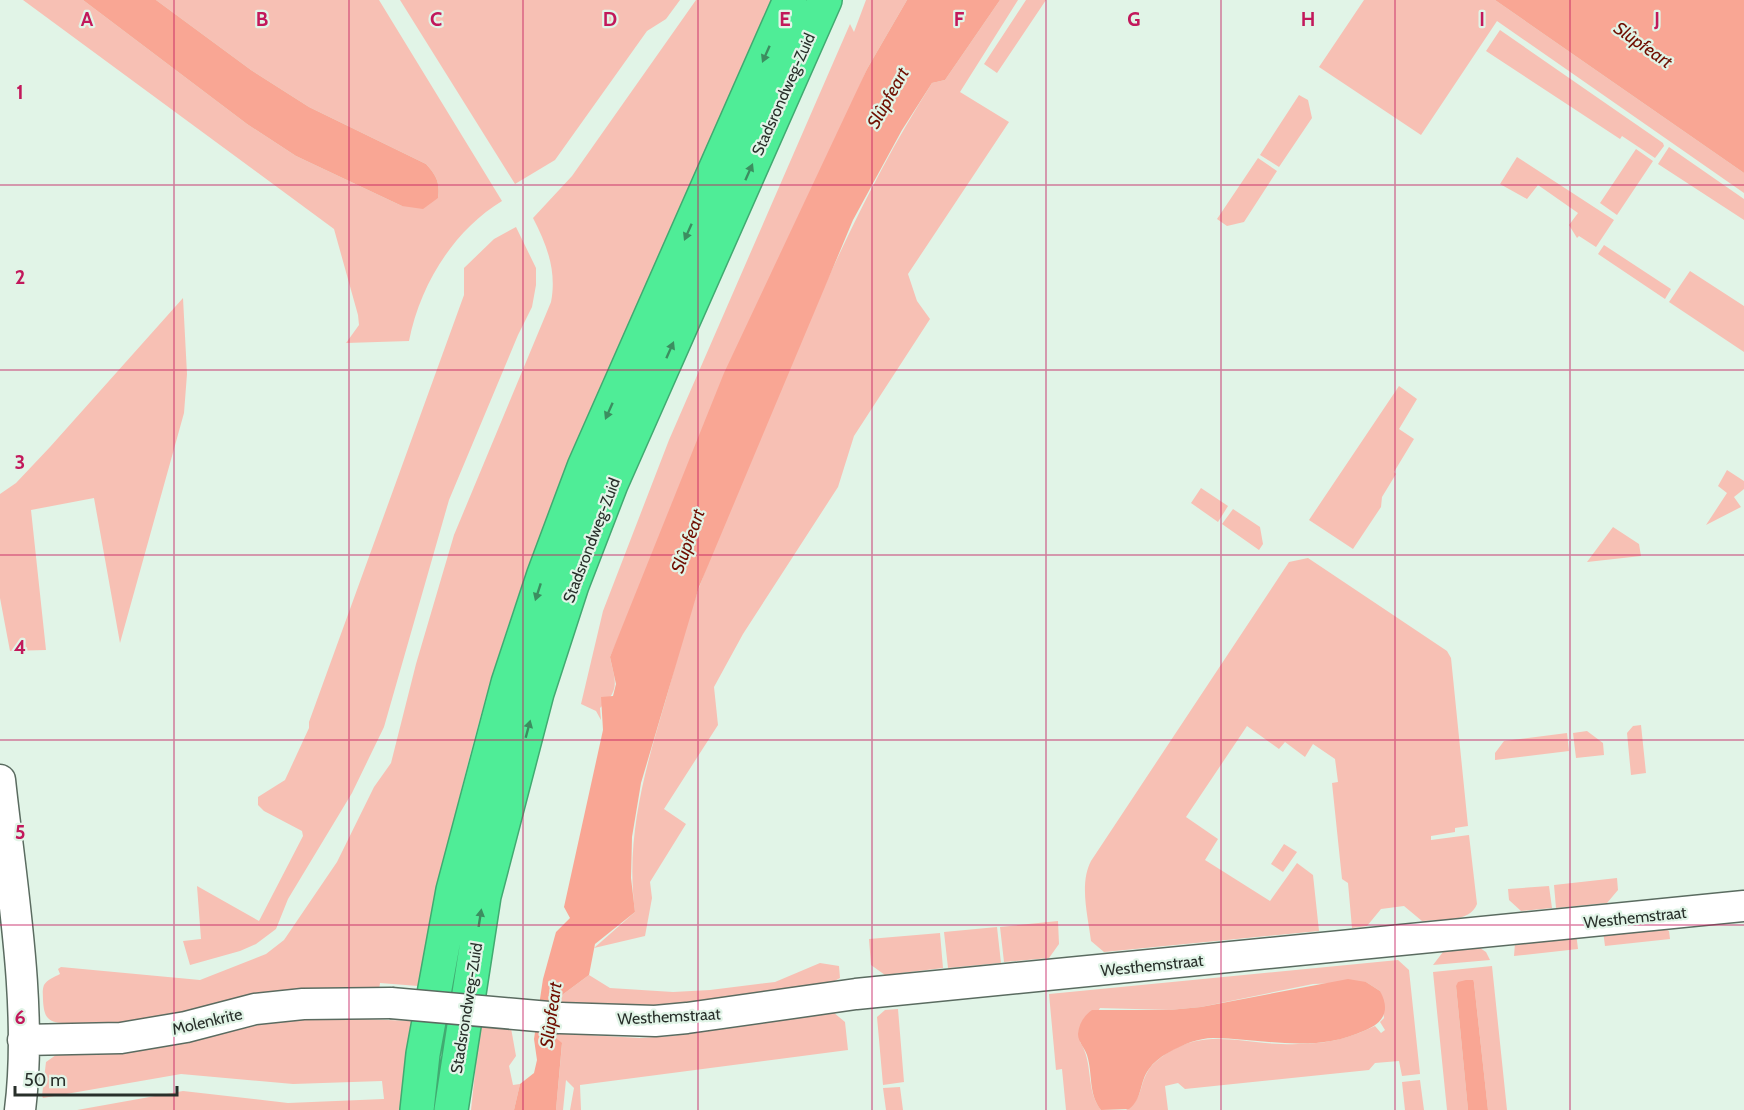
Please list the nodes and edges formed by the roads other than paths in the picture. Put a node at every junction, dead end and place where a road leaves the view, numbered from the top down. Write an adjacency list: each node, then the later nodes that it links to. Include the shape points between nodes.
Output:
1 (790, 0): 8 (highway, Stadsrondweg-Zuid, one-way to 8, via 585,467 544,574 508,683 453,890 423,1054)
2 (825, 0): 9 (highway, Stadsrondweg-Zuid, one-way to 2, via 484,896 537,693 572,585 616,473)
3 (0, 780): 6 (street, via 20,963)
4 (1744, 906): 5 (street, Westhemstraat, bridge, via 856,994 687,1018 560,1018)
5 (392, 1003): 6 (street, Molenkrite, via 303,1004 255,1009 121,1038)
6 (23, 1040): 7 (street)
7 (20, 1110)
8 (417, 1110)
9 (451, 1110)

